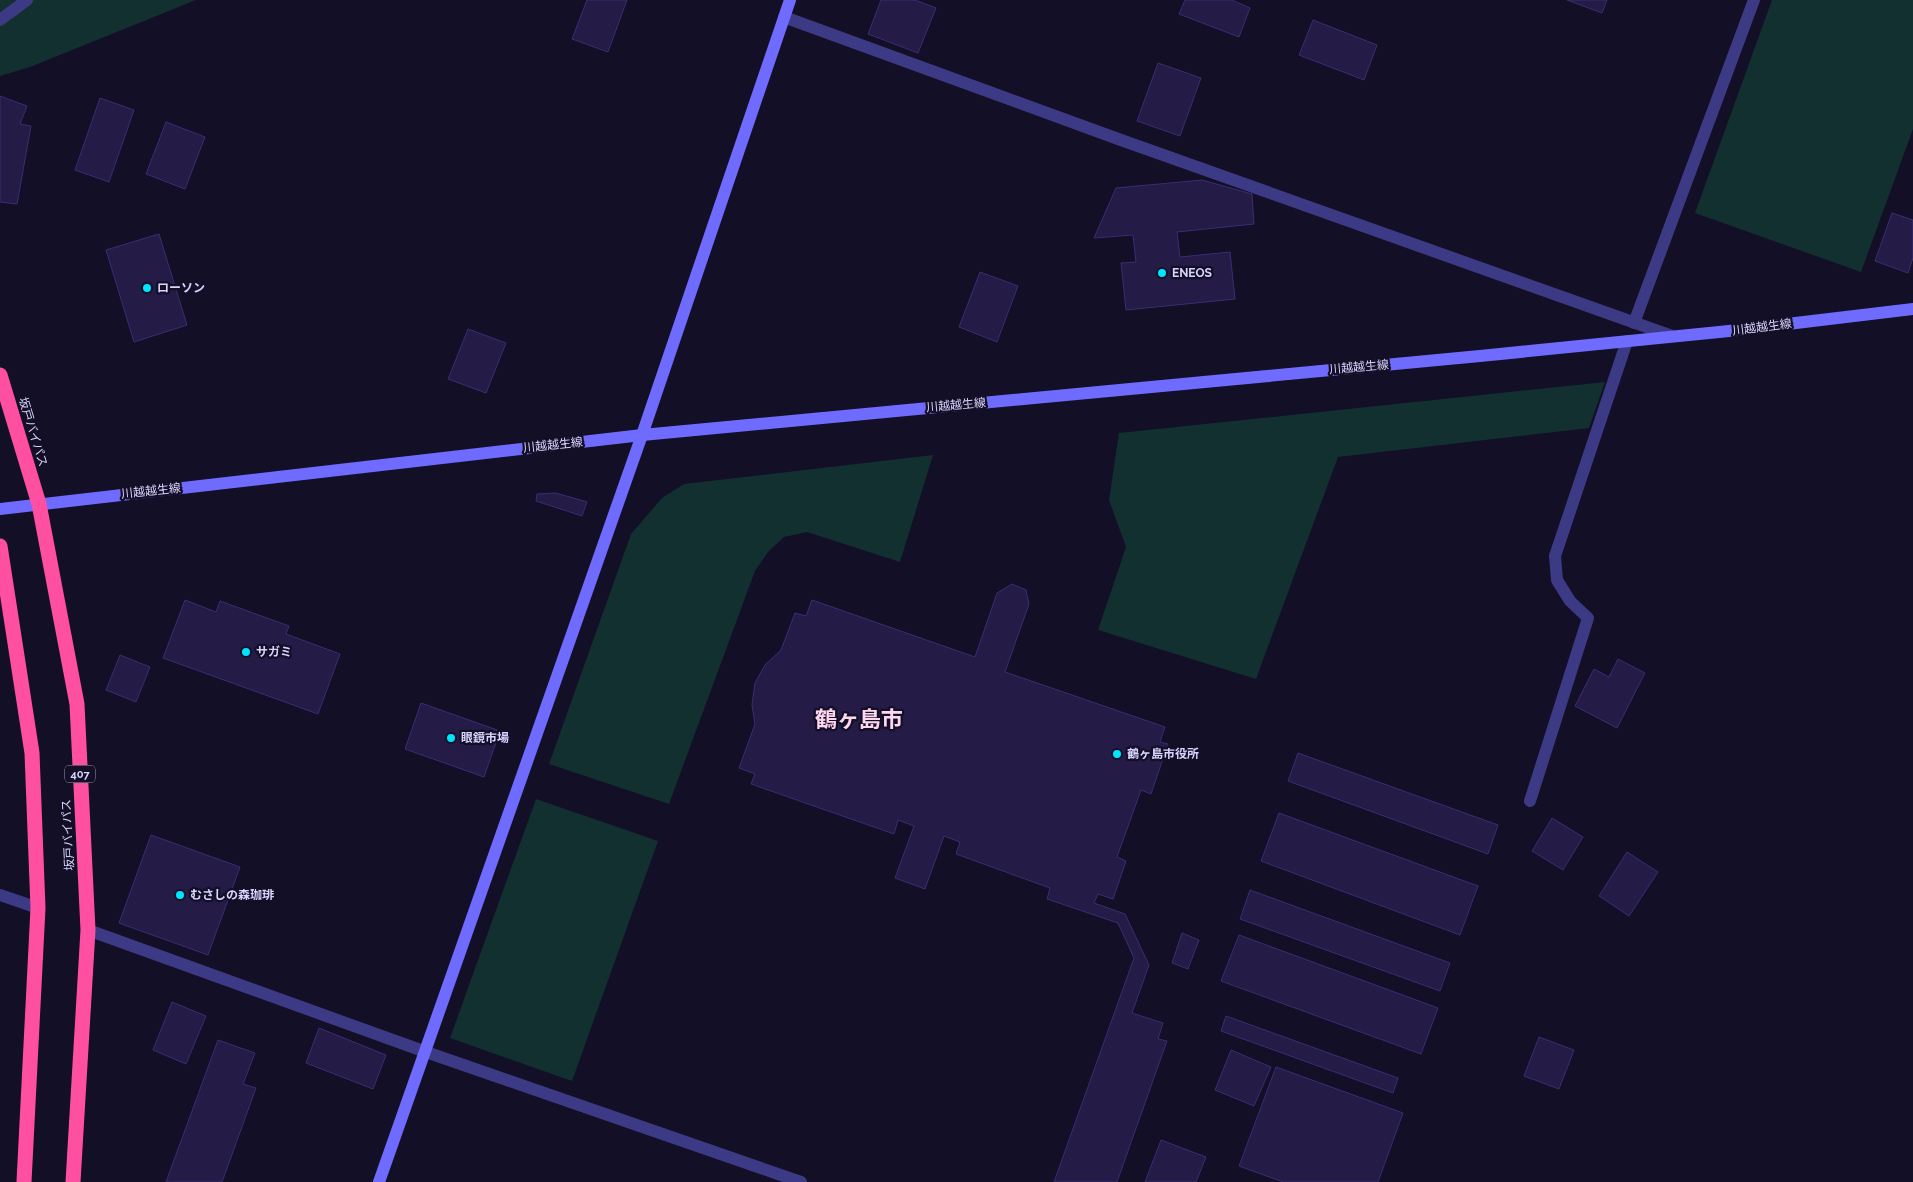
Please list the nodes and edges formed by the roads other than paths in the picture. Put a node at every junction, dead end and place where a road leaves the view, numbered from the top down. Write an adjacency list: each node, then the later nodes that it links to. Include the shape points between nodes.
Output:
1 (27, 0): 5 (street)
2 (790, 0): 4 (main road)
3 (1754, 0): 7 (street)
4 (784, 17): 7 (street); 11 (main road)
5 (0, 20)
6 (1913, 309): 8 (main road, 川越越生線)
7 (1634, 323): 8 (street)
8 (1672, 336): 9 (main road, 川越越生線)
9 (1627, 341): 11 (main road, 川越越生線); 15 (street, via 1555,556 1557,580 1570,601 1588,618)
10 (0, 375): 12 (highway, 坂戸バイパス / 407)
11 (642, 435): 12 (main road, 川越越生線); 19 (main road)
12 (39, 504): 13 (main road, 川越越生線); 18 (highway, 坂戸バイパス / 407, via 76,704)
13 (0, 509)
14 (0, 546): 17 (highway, via 32,754)
15 (1530, 800)
16 (0, 895): 17 (street)
17 (38, 908): 20 (highway)
18 (88, 930): 19 (street); 21 (highway, 坂戸バイパス / 407)
19 (426, 1052): 22 (main road); 23 (street)
20 (24, 1182)
21 (74, 1182)
22 (379, 1182)
23 (801, 1182)

